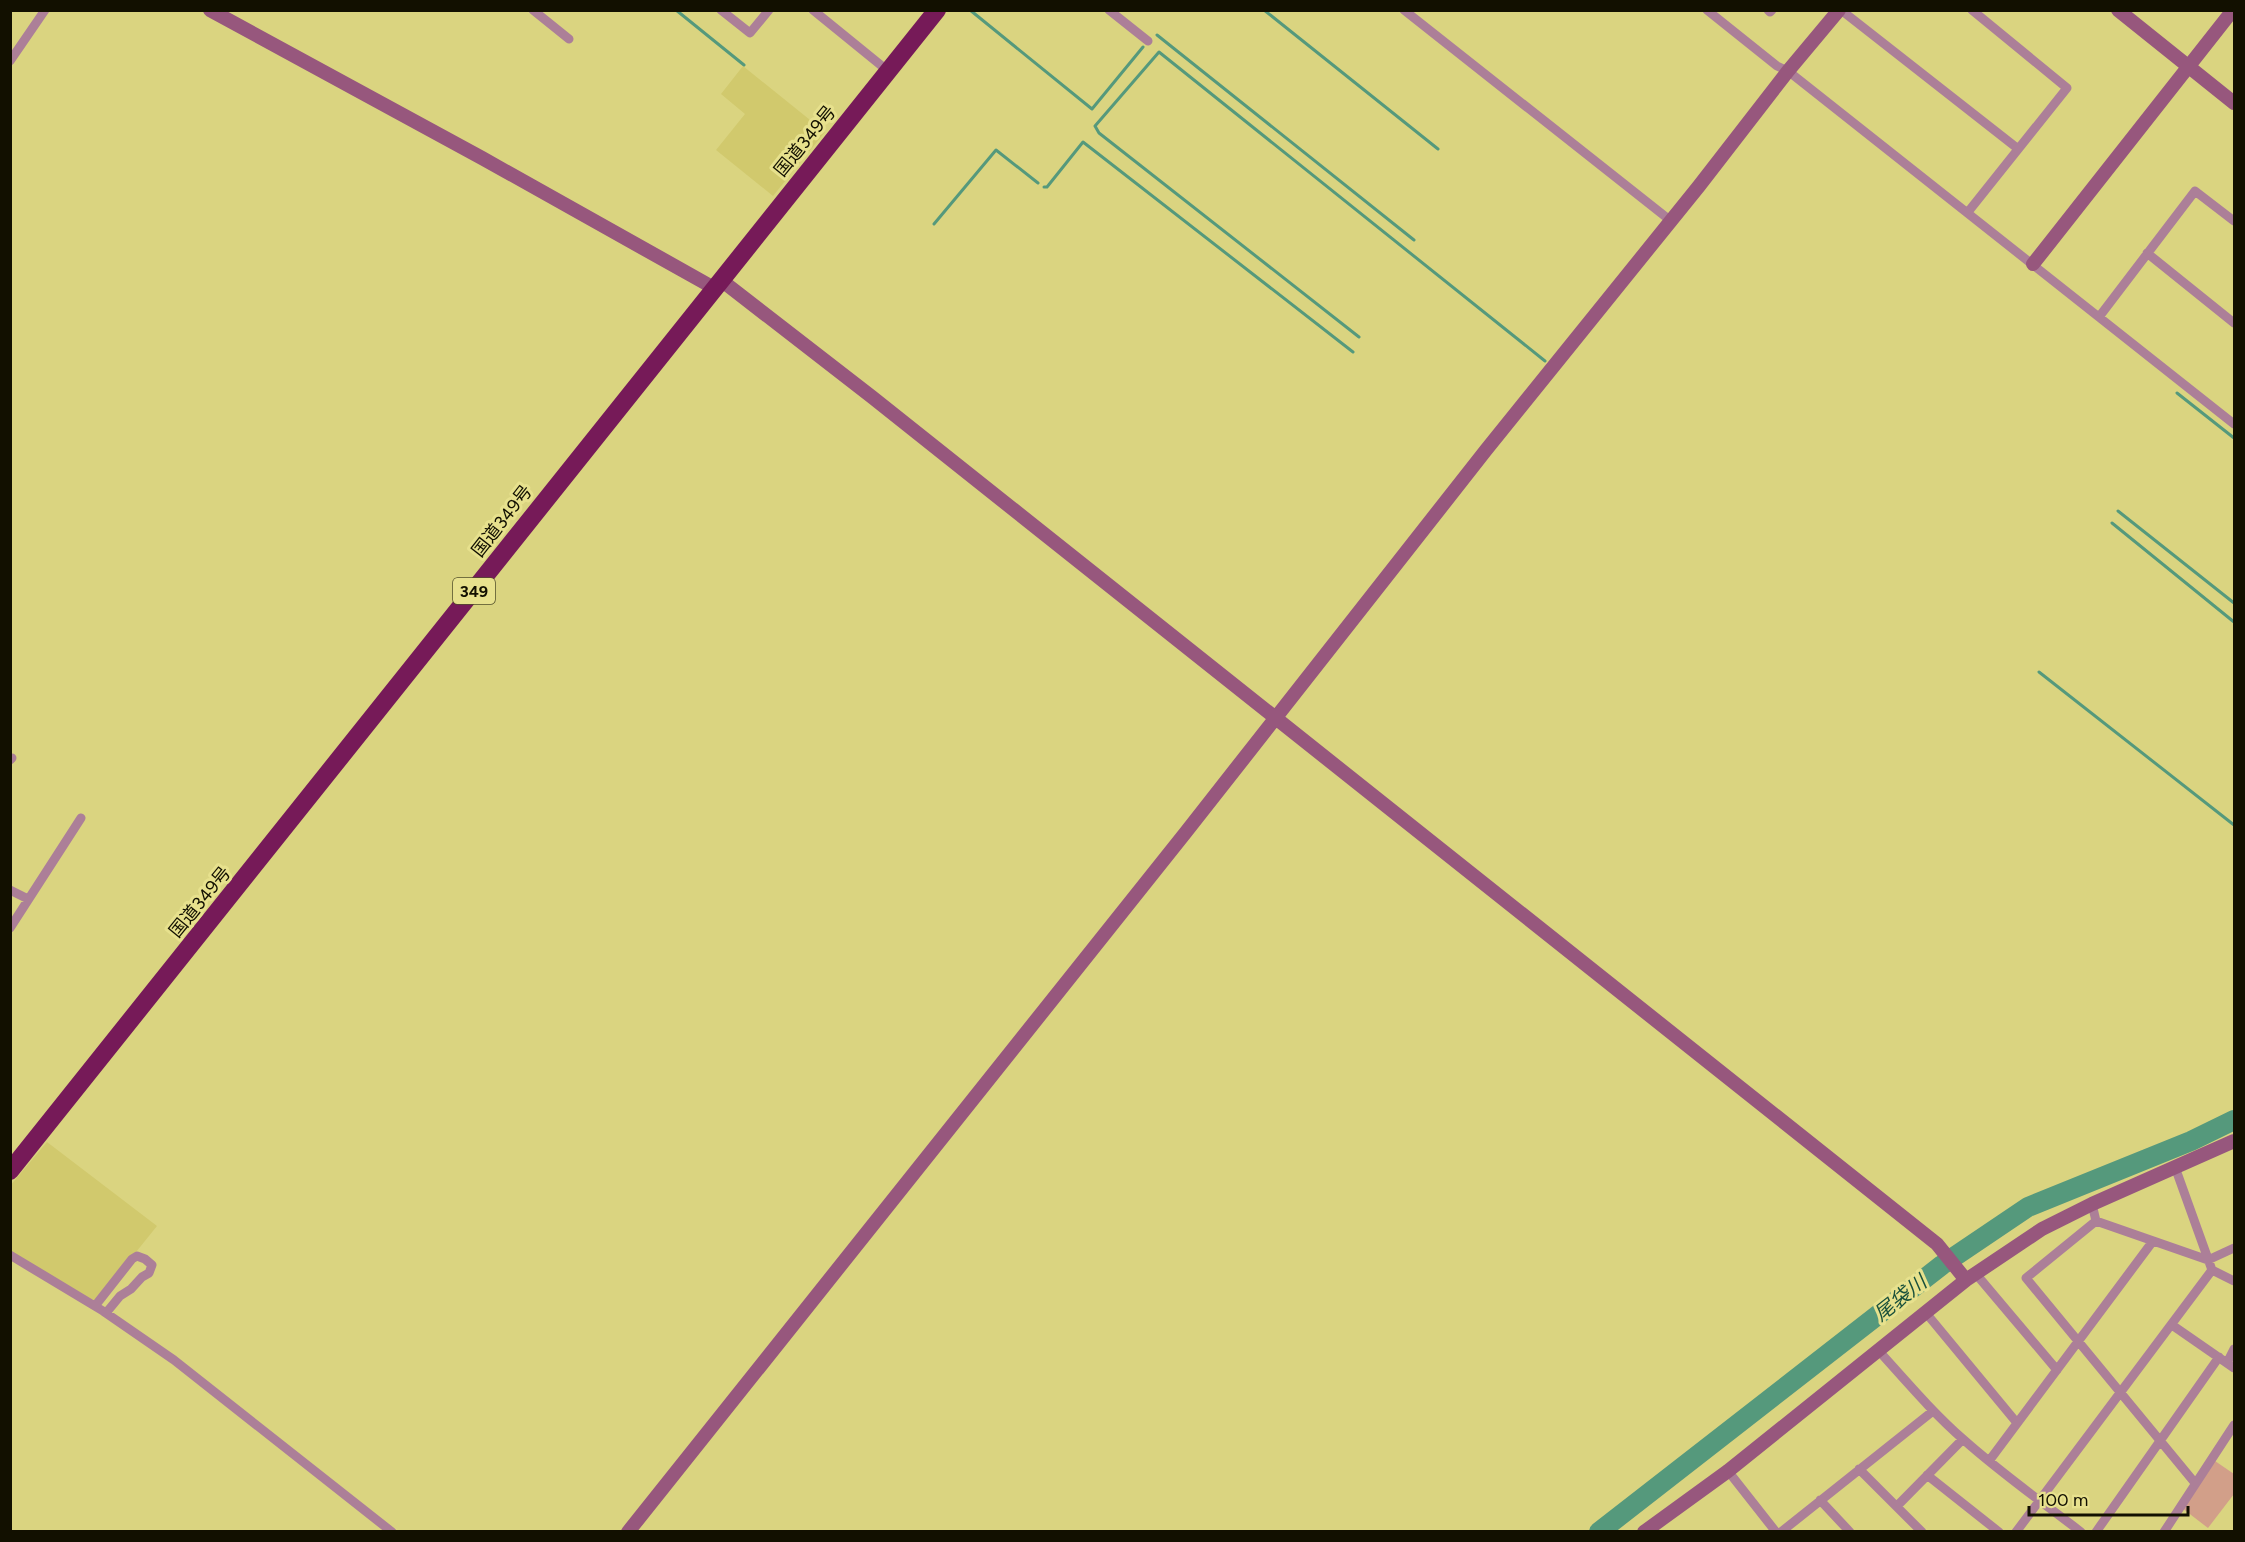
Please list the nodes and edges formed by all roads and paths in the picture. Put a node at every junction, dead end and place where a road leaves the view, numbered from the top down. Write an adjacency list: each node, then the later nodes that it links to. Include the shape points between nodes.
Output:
1 (45, 10): 17 (street)
2 (210, 10): 28 (street)
3 (532, 10): 15 (street)
4 (721, 10): 5 (street, via 750,33)
5 (769, 10)
6 (813, 10): 20 (street)
7 (937, 10): 20 (highway, 国道349号 / 349)
8 (1109, 10): 16 (street)
9 (1404, 10): 24 (street)
10 (1707, 10): 19 (street, via 1777,66)
11 (1840, 10): 19 (street); 22 (street)
12 (1972, 10): 22 (street, via 2067,88)
13 (2118, 10): 18 (street)
14 (2233, 10): 18 (street)
15 (569, 39)
16 (1148, 41)
17 (10, 61)
18 (2190, 67): 21 (street); 27 (street)
19 (1788, 70): 23 (street); 24 (street)
20 (888, 71): 28 (highway, 国道349号 / 349)
21 (2235, 104)
22 (2017, 148): 23 (street)
23 (1968, 212): 27 (street)
24 (1671, 221): 32 (street)
25 (2235, 221): 26 (street, via 2195,191)
26 (2147, 253): 29 (street); 30 (street)
27 (2032, 264): 29 (street)
28 (717, 284): 32 (street); 39 (highway, 国道349号 / 349)
29 (2099, 317): 31 (street)
30 (2235, 323)
31 (2235, 424)
32 (1276, 718): 47 (street, via 1919,1230); 73 (street)
33 (81, 818): 35 (street)
34 (10, 890): 35 (street)
35 (28, 899): 36 (street)
36 (10, 928)
37 (2234, 1142): 38 (street)
38 (2175, 1167): 40 (street); 45 (street)
39 (10, 1171)
40 (2092, 1204): 41 (street); 47 (street, via 2042,1229)
41 (2096, 1221): 42 (street); 53 (street, via 2026,1278)
42 (2153, 1241): 45 (street); 53 (street)
43 (2235, 1248): 45 (street)
44 (10, 1255): 49 (street)
45 (2208, 1260): 46 (street)
46 (2212, 1270): 48 (street); 52 (street)
47 (1967, 1276): 51 (street); 57 (street)
48 (2235, 1281)
49 (95, 1306): 50 (street); 50 (street, via 132,1259 145,1259 152,1265 149,1273)
50 (106, 1313): 72 (street, via 174,1360)
51 (1926, 1313): 54 (street); 60 (street)
52 (2172, 1325): 56 (street); 58 (street)
53 (2078, 1341): 57 (street); 58 (street)
54 (1878, 1350): 59 (street); 66 (street)
55 (2235, 1350): 56 (street)
56 (2227, 1363): 63 (street)
57 (2057, 1370): 60 (street)
58 (2121, 1393): 63 (street); 70 (street)
59 (1933, 1411): 62 (street); 65 (street)
60 (2017, 1423): 64 (street)
61 (2235, 1425): 68 (street)
62 (1963, 1439): 64 (street); 67 (street)
63 (2161, 1440): 68 (street); 81 (street)
64 (1989, 1461): 70 (street)
65 (1859, 1469): 69 (street); 71 (street)
66 (1728, 1472): 74 (street); 75 (street)
67 (1927, 1475): 71 (street); 78 (street)
68 (2195, 1483): 82 (street)
69 (1820, 1500): 75 (street); 76 (street)
70 (2041, 1501): 79 (street); 80 (street)
71 (1897, 1506): 77 (street)
72 (392, 1532)
73 (628, 1532)
74 (1644, 1532)
75 (1778, 1532)
76 (1850, 1532)
77 (1922, 1532)
78 (1999, 1532)
79 (2016, 1532)
80 (2081, 1532)
81 (2096, 1532)
82 (2164, 1532)

